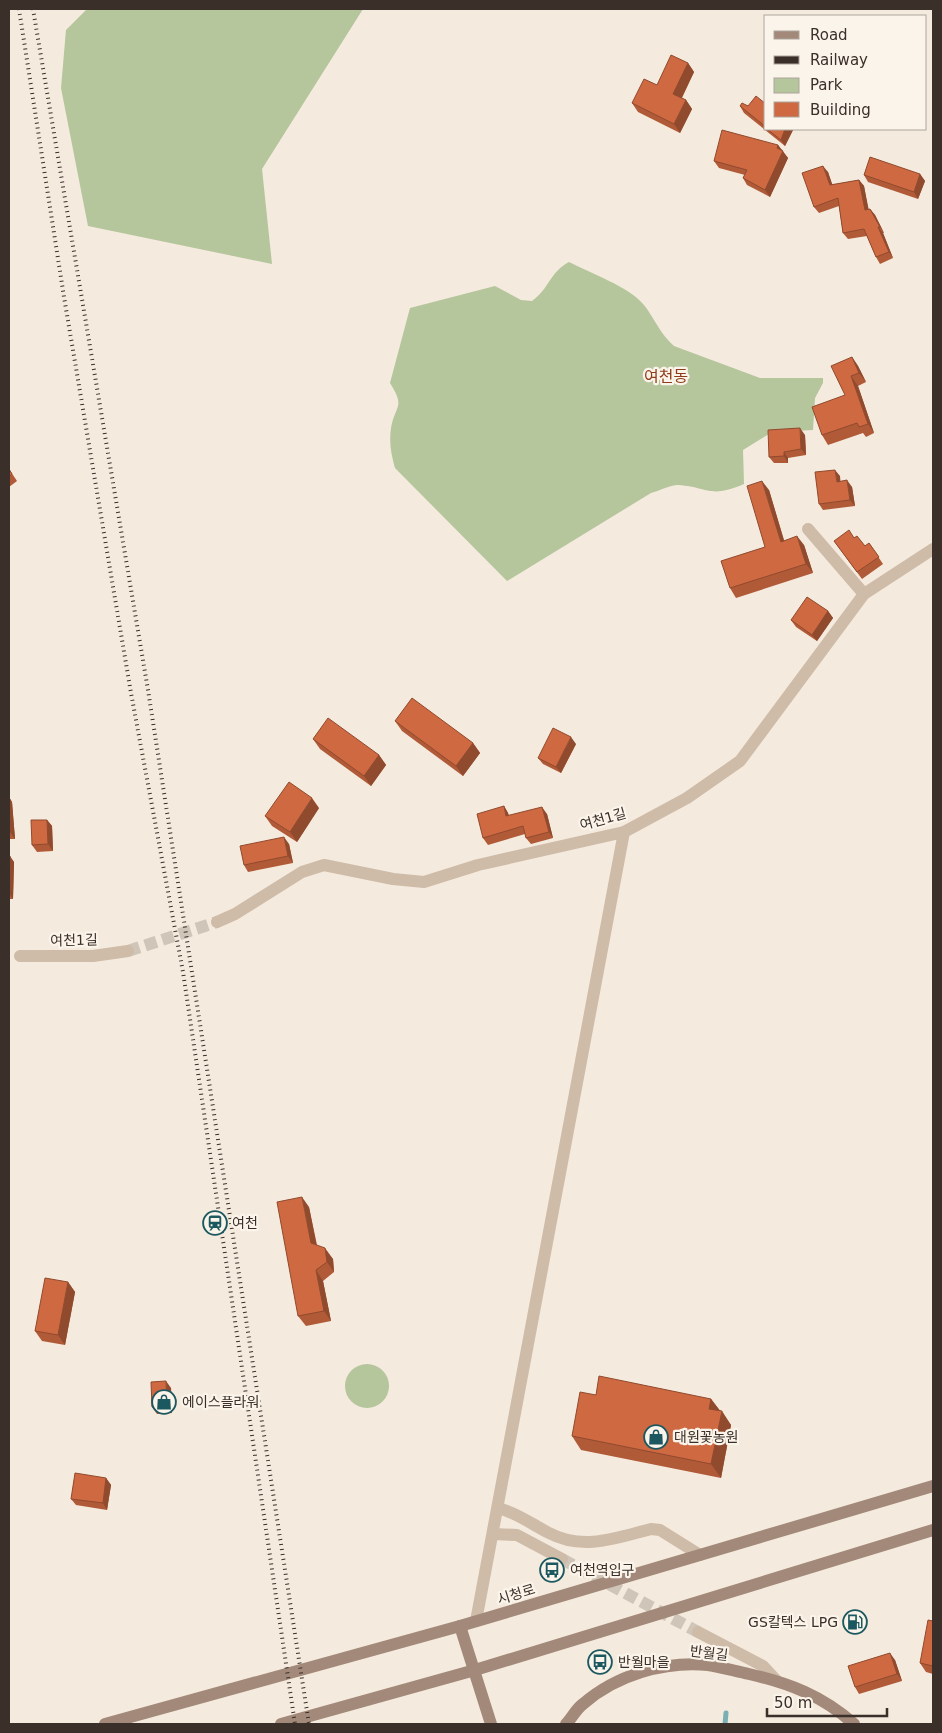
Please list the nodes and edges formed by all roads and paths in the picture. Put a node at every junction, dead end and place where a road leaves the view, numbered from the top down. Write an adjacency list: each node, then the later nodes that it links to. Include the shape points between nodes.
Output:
1 (808, 529): 3 (street)
2 (933, 549): 3 (street, 여천1길)
3 (864, 594): 4 (street, 여천1길, via 740,761 687,798)
4 (624, 832): 5 (street, 여천1길, via 478,865 424,882 324,865 302,872); 9 (street)
5 (217, 922)
6 (128, 951): 7 (street, 여천1길, via 93,956)
7 (20, 956)
8 (933, 1486): 12 (street, 시청로)
9 (498, 1508): 11 (street); 12 (street, via 515,1512 566,1541 594,1543 651,1529 660,1530)
10 (933, 1530): 17 (street)
11 (493, 1534): 13 (street, via 517,1536); 14 (street)
12 (700, 1555): 14 (street, 시청로)
13 (562, 1559)
14 (476, 1621): 15 (street, 시청로)
15 (460, 1626): 17 (street); 19 (street, 시청로)
16 (698, 1632): 18 (street, via 763,1666)
17 (475, 1670): 20 (street); 21 (street)
18 (777, 1681): 22 (street, 반월길, via 709,1665 656,1668 594,1694); 23 (street, 반월길, via 804,1690)
19 (105, 1724)
20 (281, 1724)
21 (491, 1724)
22 (566, 1724)
23 (854, 1724)

